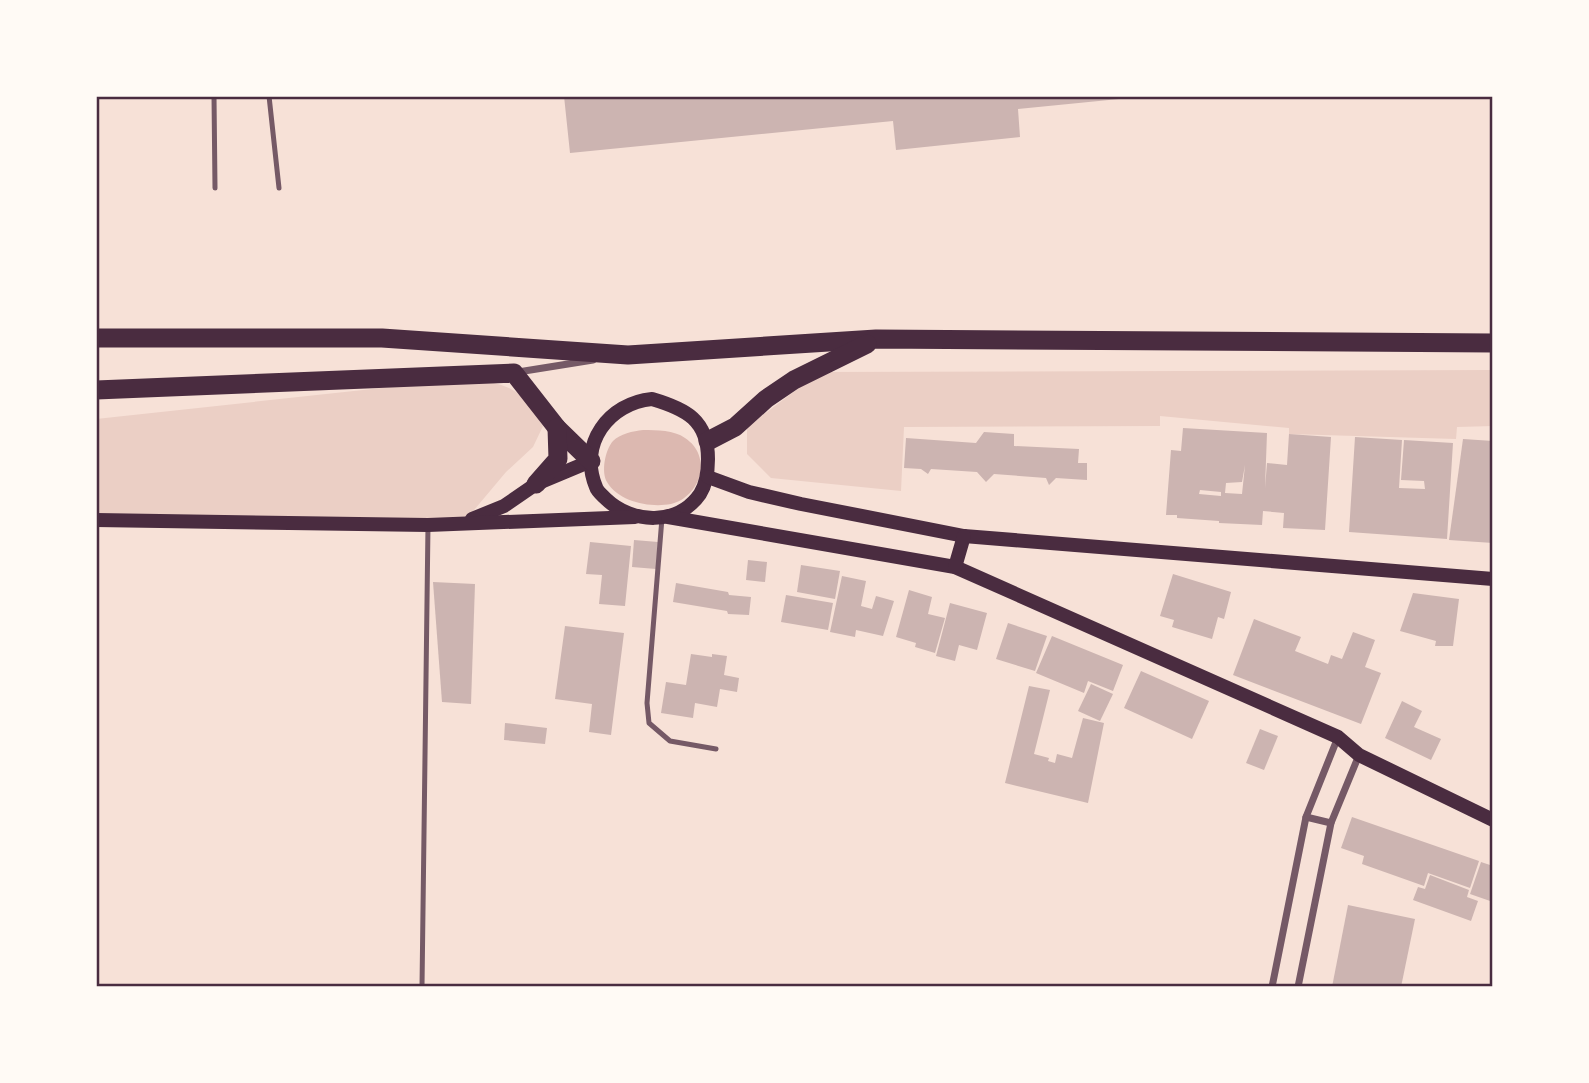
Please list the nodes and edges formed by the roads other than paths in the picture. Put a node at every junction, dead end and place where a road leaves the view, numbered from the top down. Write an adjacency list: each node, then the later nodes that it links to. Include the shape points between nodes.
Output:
1 (214, 96): 3 (lane)
2 (269, 96): 4 (lane)
3 (215, 188)
4 (279, 188)
5 (96, 338): 8 (highway, via 382,338)
6 (876, 339): 7 (highway); 8 (highway); 12 (highway, via 794,380 735,428)
7 (1493, 343)
8 (628, 355): 9 (street)
9 (514, 373): 10 (highway); 11 (highway)
10 (96, 390)
11 (557, 428): 13 (highway); 15 (highway, via 558,458)
12 (708, 440): 13 (main road, via 695,420 676,406 652,399 628,403 608,418 595,438); 14 (main road)
13 (591, 461): 15 (main road); 16 (main road, via 596,489)
14 (708, 477): 17 (main road, via 699,495); 21 (main road, via 801,504)
15 (536, 484): 19 (main road, via 504,506)
16 (635, 517): 17 (main road); 19 (main road)
17 (665, 517): 22 (main road); 25 (lane, via 647,703 649,723 670,741)
18 (96, 520): 20 (main road)
19 (464, 522): 20 (main road)
20 (428, 525): 30 (lane)
21 (964, 536): 22 (main road); 23 (main road)
22 (955, 567): 24 (main road)
23 (1493, 579)
24 (1338, 737): 26 (main road); 27 (street)
25 (716, 749)
26 (1359, 755): 28 (main road); 29 (street)
27 (1306, 817): 29 (street); 31 (street)
28 (1493, 820)
29 (1331, 823): 32 (street)
30 (422, 987)
31 (1272, 987)
32 (1298, 987)

